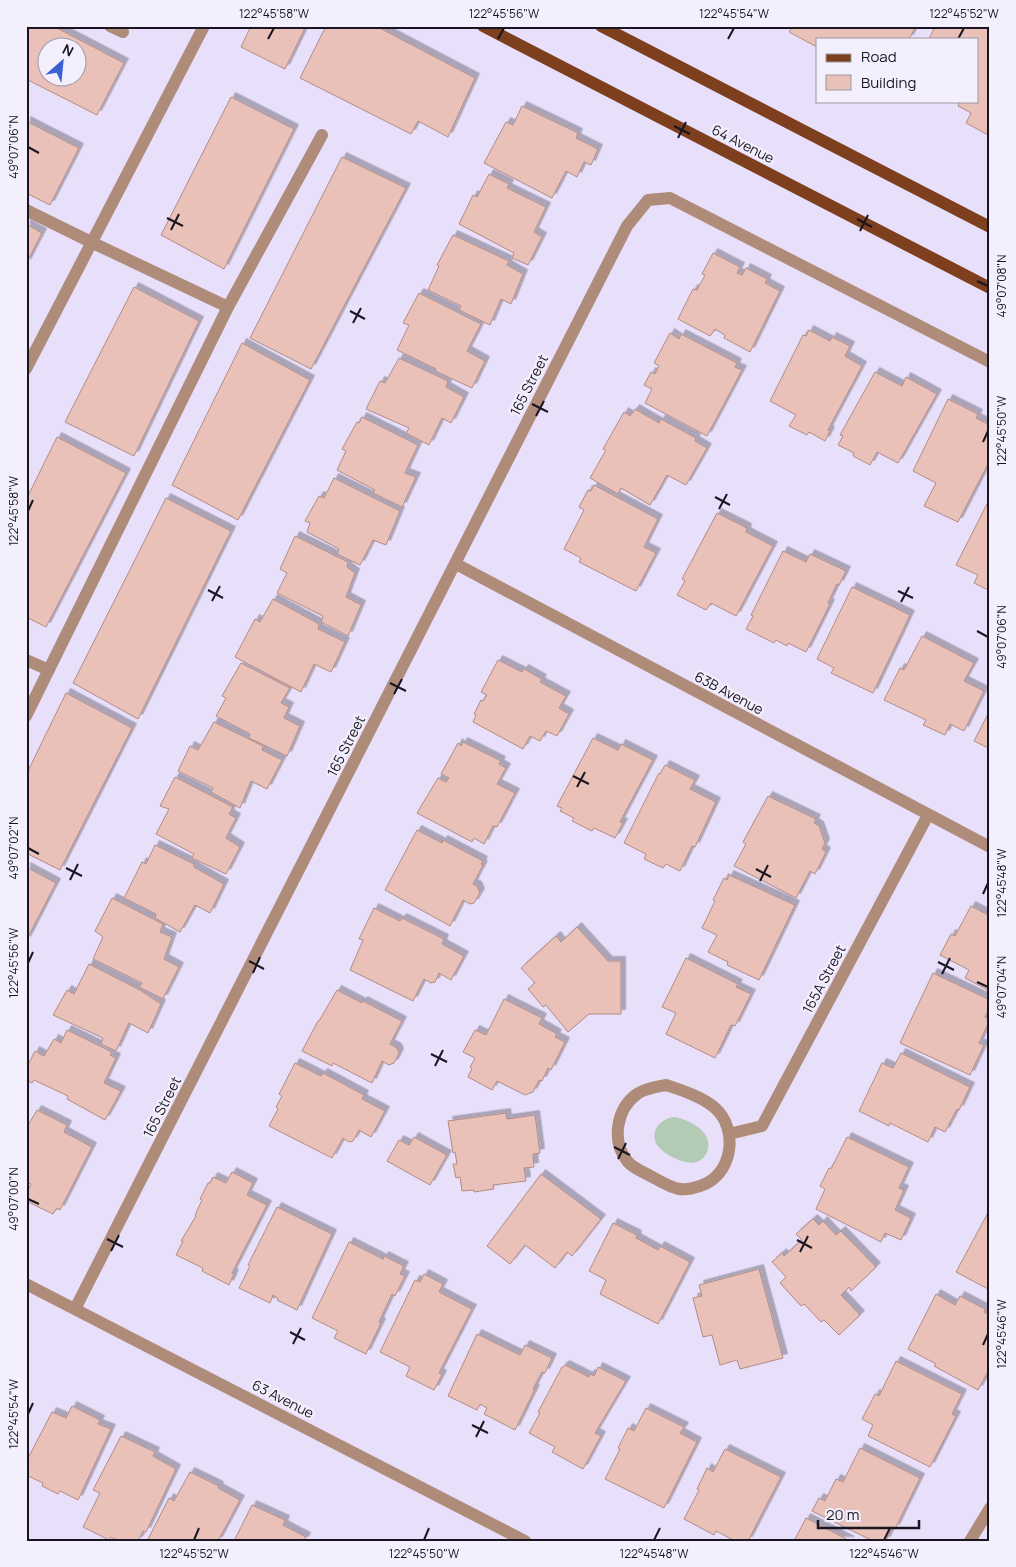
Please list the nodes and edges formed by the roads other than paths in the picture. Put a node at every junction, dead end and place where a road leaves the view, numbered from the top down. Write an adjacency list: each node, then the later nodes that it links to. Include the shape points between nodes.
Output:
1 (110, 26): 5 (street)
2 (204, 26): 9 (street)
3 (483, 26): 10 (main road, 64 Avenue)
4 (601, 26): 8 (main road)
5 (123, 32)
6 (322, 135): 11 (street)
7 (26, 210): 9 (street)
8 (990, 227)
9 (93, 243): 11 (street); 13 (street)
10 (990, 288)
11 (228, 307): 16 (street)
12 (990, 362): 14 (street, 165 Street, via 670,198 648,200 627,226)
13 (26, 369)
14 (456, 564): 18 (street, 63B Avenue); 22 (street, 165 Street)
15 (26, 660): 16 (street)
16 (49, 670): 17 (street)
17 (26, 716)
18 (928, 815): 19 (street, 63B Avenue); 20 (street, 165A Street, via 762,1126)
19 (990, 847)
20 (729, 1134): 20 (street, via 724,1119 714,1107 684,1091 666,1086 651,1087 637,1094 619,1118 620,1149 628,1162 674,1189 690,1190 717,1176 726,1164)
21 (26, 1284): 22 (street, 63 Avenue)
22 (75, 1309): 24 (street, 63 Avenue)
23 (990, 1508): 25 (street)
24 (525, 1541)
25 (970, 1541)

